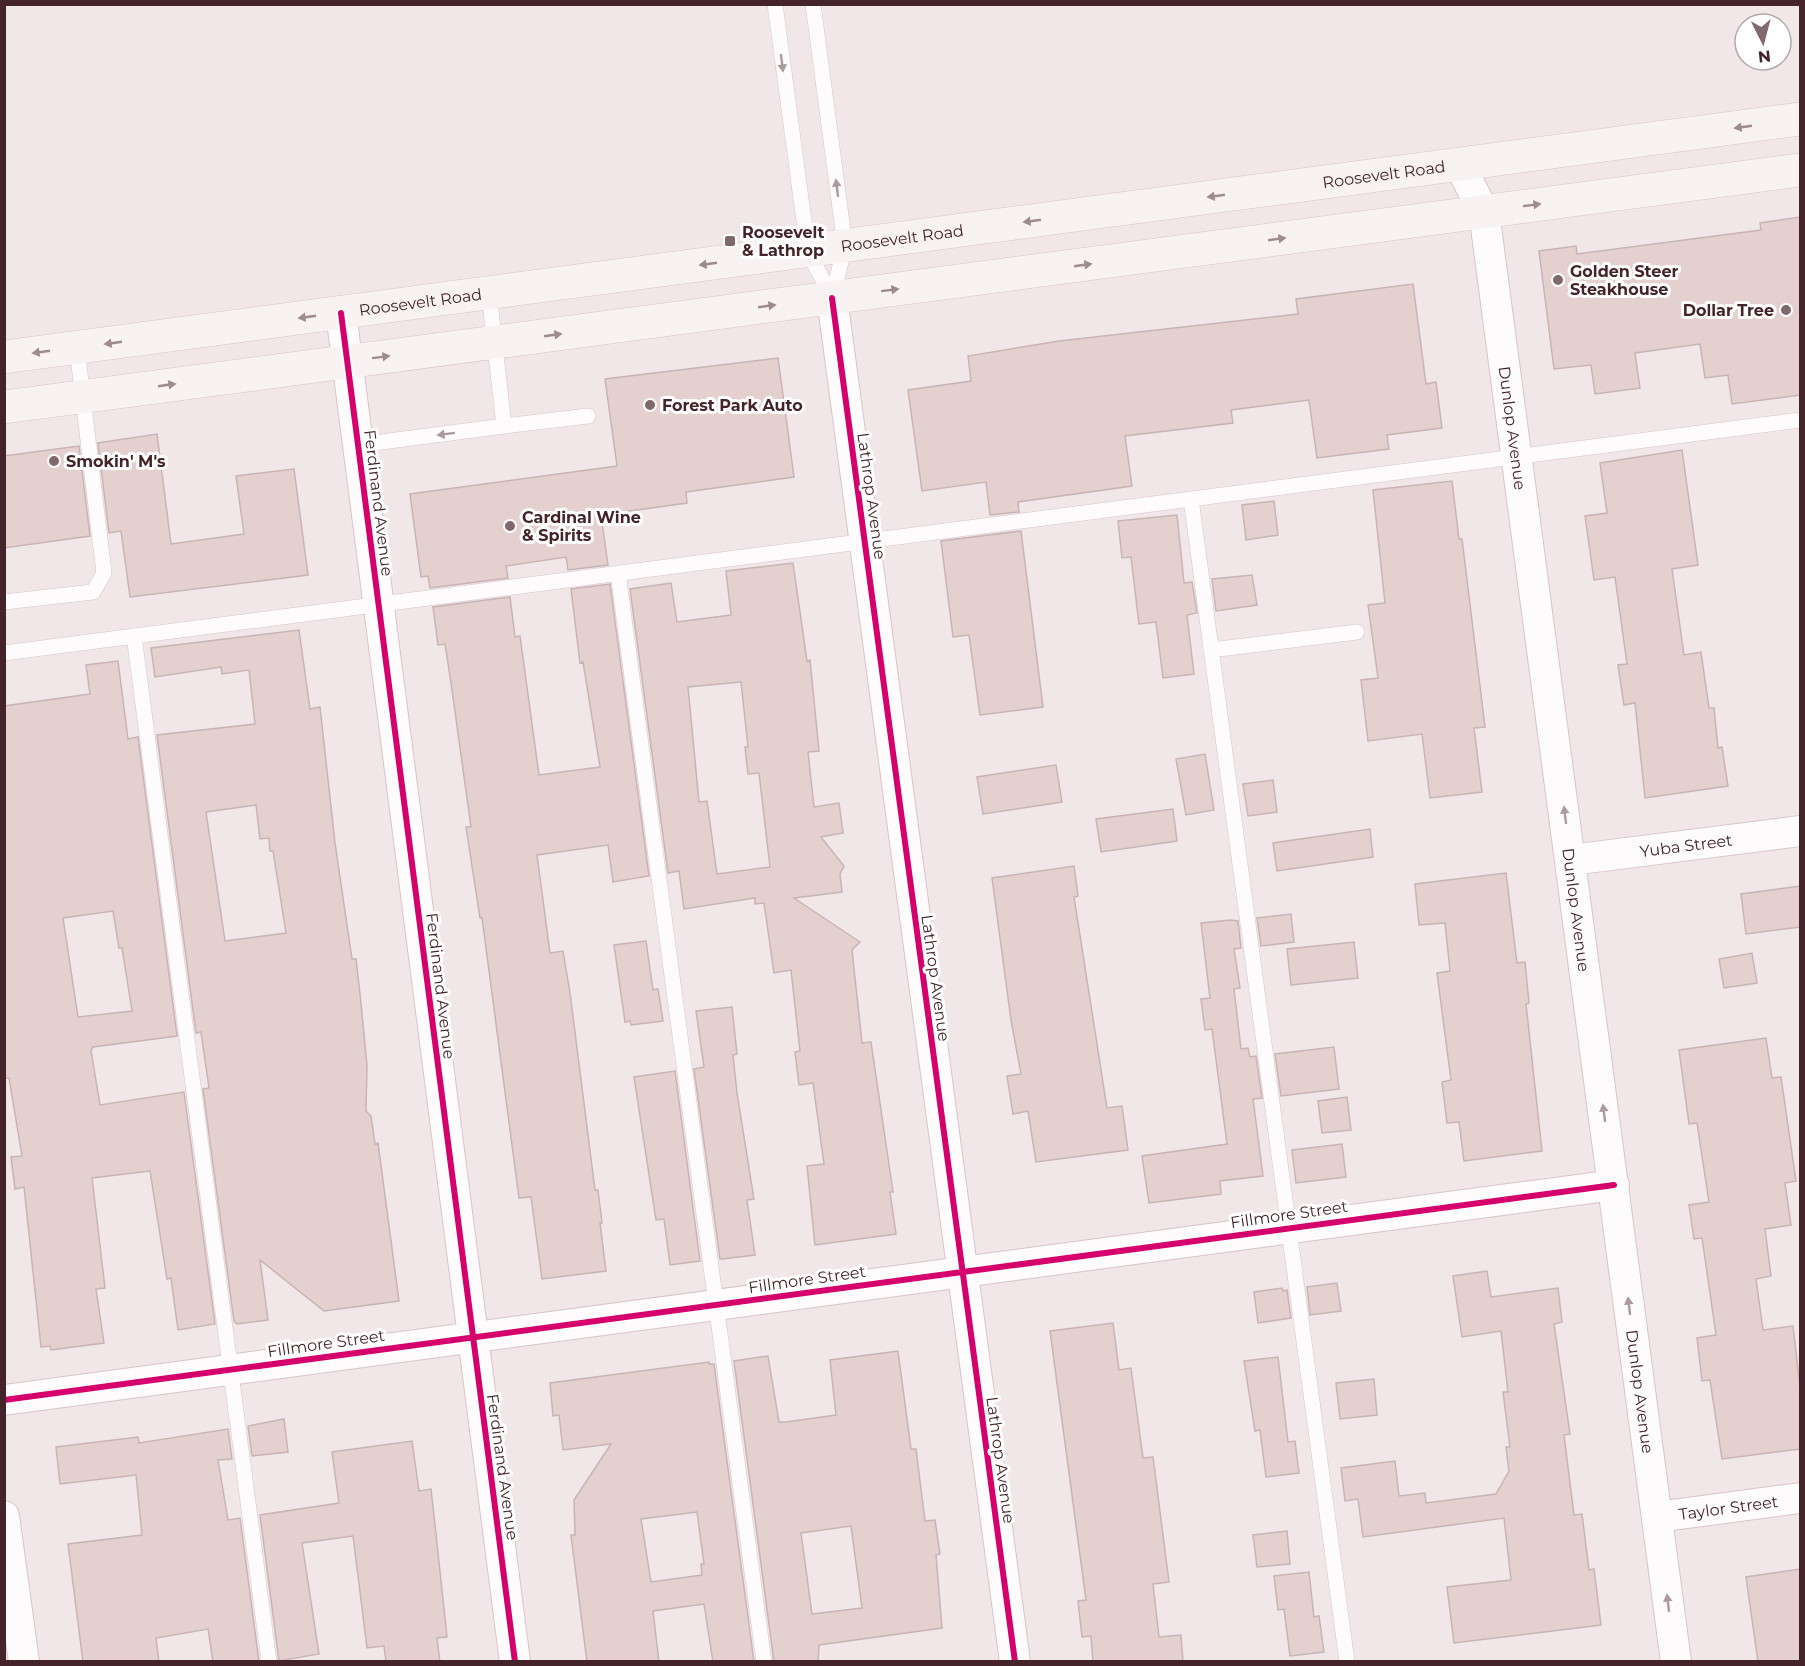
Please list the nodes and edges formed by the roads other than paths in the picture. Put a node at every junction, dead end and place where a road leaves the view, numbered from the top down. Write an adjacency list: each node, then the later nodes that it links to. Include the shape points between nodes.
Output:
1 (775, 4): 8 (lane, one-way to 8)
2 (813, 4): 7 (lane, one-way to 2)
3 (1800, 119): 4 (main road, Roosevelt Road, one-way to 4)
4 (1459, 164): 6 (street, Dunlop Avenue); 7 (main road, Roosevelt Road, one-way to 7)
5 (1800, 170): 6 (main road, one-way to 5)
6 (1484, 212): 10 (main road, one-way to 6); 22 (street, Dunlop Avenue)
7 (845, 246): 8 (main road, Roosevelt Road); 10 (lane)
8 (808, 251): 9 (main road, Roosevelt Road, one-way to 9); 10 (lane)
9 (489, 293): 11 (main road, Roosevelt Road); 12 (lane)
10 (832, 298): 12 (main road, one-way to 10); 24 (street, Lathrop Avenue)
11 (341, 313): 13 (main road, Roosevelt Road, one-way to 13); 15 (street, Ferdinand Avenue)
12 (495, 342): 15 (main road, one-way to 12); 20 (lane)
13 (77, 348): 14 (main road, Roosevelt Road, one-way to 14); 16 (lane)
14 (4, 357)
15 (347, 362): 16 (main road, one-way to 15); 21 (street, Ferdinand Avenue)
16 (82, 397): 17 (main road); 26 (lane, via 104,573 93,592)
17 (4, 407)
18 (588, 416): 20 (lane)
19 (1800, 420): 22 (lane)
20 (504, 426): 21 (lane, one-way to 21)
21 (358, 445): 27 (street, Ferdinand Avenue)
22 (1518, 457): 23 (lane); 33 (street, Dunlop Avenue, one-way to 22)
23 (1191, 499): 24 (lane); 30 (lane)
24 (864, 541): 25 (lane); 36 (street, Lathrop Avenue)
25 (618, 573): 27 (lane); 37 (lane)
26 (4, 602)
27 (379, 604): 29 (lane); 38 (street, Ferdinand Avenue)
28 (1357, 632): 30 (lane)
29 (134, 636): 31 (lane); 39 (lane)
30 (1212, 650): 35 (lane)
31 (4, 653)
32 (1800, 831): 33 (street, Yuba Street)
33 (1571, 860): 34 (street, Dunlop Avenue, one-way to 33)
34 (1614, 1185): 35 (street, Fillmore Street); 43 (street, Dunlop Avenue, one-way to 34)
35 (1289, 1228): 36 (street, Fillmore Street); 49 (lane)
36 (962, 1272): 37 (street, Fillmore Street); 48 (street, Lathrop Avenue)
37 (717, 1304): 38 (street, Fillmore Street); 47 (lane)
38 (472, 1337): 39 (street, Fillmore Street); 46 (street, Ferdinand Avenue)
39 (230, 1369): 40 (street, Fillmore Street); 45 (lane)
40 (4, 1400)
41 (1800, 1498): 43 (street, Taylor Street)
42 (4, 1516): 44 (street)
43 (1657, 1517): 50 (street, Dunlop Avenue, one-way to 43)
44 (24, 1662)
45 (269, 1662)
46 (515, 1662)
47 (764, 1662)
48 (1015, 1662)
49 (1347, 1662)
50 (1676, 1662)

